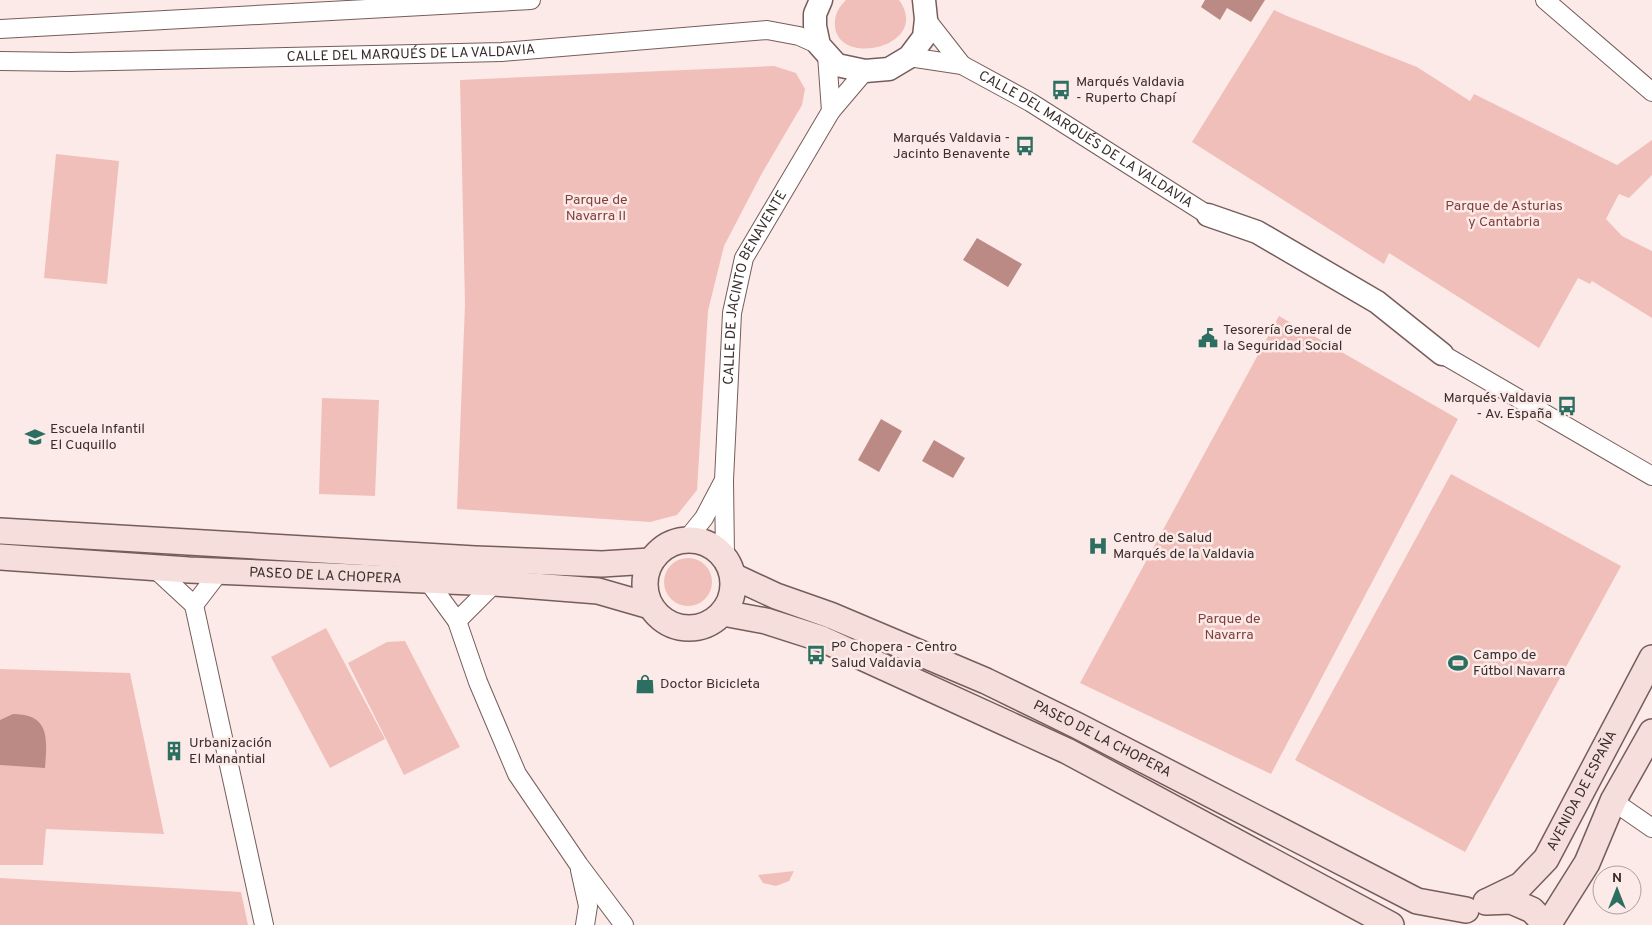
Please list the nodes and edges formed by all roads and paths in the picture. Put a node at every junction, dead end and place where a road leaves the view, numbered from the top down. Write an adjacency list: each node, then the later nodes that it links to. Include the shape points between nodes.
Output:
1 (531, 0): 5 (street)
2 (822, 0): 6 (street, via 815,14 815,26)
3 (1545, 0): 11 (street)
4 (924, 6): 7 (street, via 924,36); 9 (street, CALLE DEL MARQUÉS DE LA VALDAVIA)
5 (0, 29)
6 (823, 50): 8 (street, CALLE DEL MARQUÉS DE LA VALDAVIA, via 799,36 767,30 502,52); 10 (street, via 837,65); 12 (street)
7 (909, 58): 9 (street, CALLE DEL MARQUÉS DE LA VALDAVIA); 10 (street, via 889,70)
8 (0, 61)
9 (962, 65): 13 (street, CALLE DEL MARQUÉS DE LA VALDAVIA, via 1030,102)
10 (865, 71): 12 (street, CALLE DE JACINTO BENAVENTE)
11 (1652, 92)
12 (831, 111): 16 (street, CALLE DE JACINTO BENAVENTE, via 744,258 732,313)
13 (1208, 215): 14 (street, CALLE DEL MARQUÉS DE LA VALDAVIA, via 1308,280)
14 (1442, 354): 15 (street, CALLE DEL MARQUÉS DE LA VALDAVIA)
15 (1652, 476)
16 (724, 480): 18 (street, via 704,518); 21 (street, CALLE DE JACINTO BENAVENTE)
17 (0, 531): 20 (main road, PASEO DE LA CHOPERA, via 475,559 602,564)
18 (687, 539): 20 (main road, via 666,545); 21 (main road, via 708,543)
19 (0, 557): 22 (main road, PASEO DE LA CHOPERA)
20 (650, 561): 27 (main road, via 645,576)
21 (729, 566): 28 (main road, via 732,595); 35 (main road, PASEO DE LA CHOPERA, via 776,596 830,615 986,681 1417,901)
22 (154, 568): 23 (main road, PASEO DE LA CHOPERA); 26 (street)
23 (220, 571): 24 (main road, PASEO DE LA CHOPERA); 26 (street)
24 (427, 580): 25 (main road, PASEO DE LA CHOPERA); 29 (street)
25 (495, 583): 27 (main road, PASEO DE LA CHOPERA, via 598,591); 29 (street)
26 (194, 605): 36 (street)
27 (650, 606): 28 (main road, via 665,622 685,628 706,625)
28 (723, 613): 39 (main road, PASEO DE LA CHOPERA, via 766,621 822,639 1067,751)
29 (457, 621): 34 (street, via 478,682 517,774)
30 (1652, 658): 35 (main road, AVENIDA DE ESPAÑA, via 1546,859 1521,885)
31 (1652, 732): 32 (main road)
32 (1613, 801): 33 (street); 40 (main road, via 1587,863)
33 (1652, 828)
34 (579, 865): 37 (street, via 588,906); 38 (street)
35 (1469, 912): 40 (main road, PASEO DE LA CHOPERA, via 1511,901 1532,910)
36 (264, 925)
37 (585, 925)
38 (624, 925)
39 (1392, 925)
40 (1547, 925)

